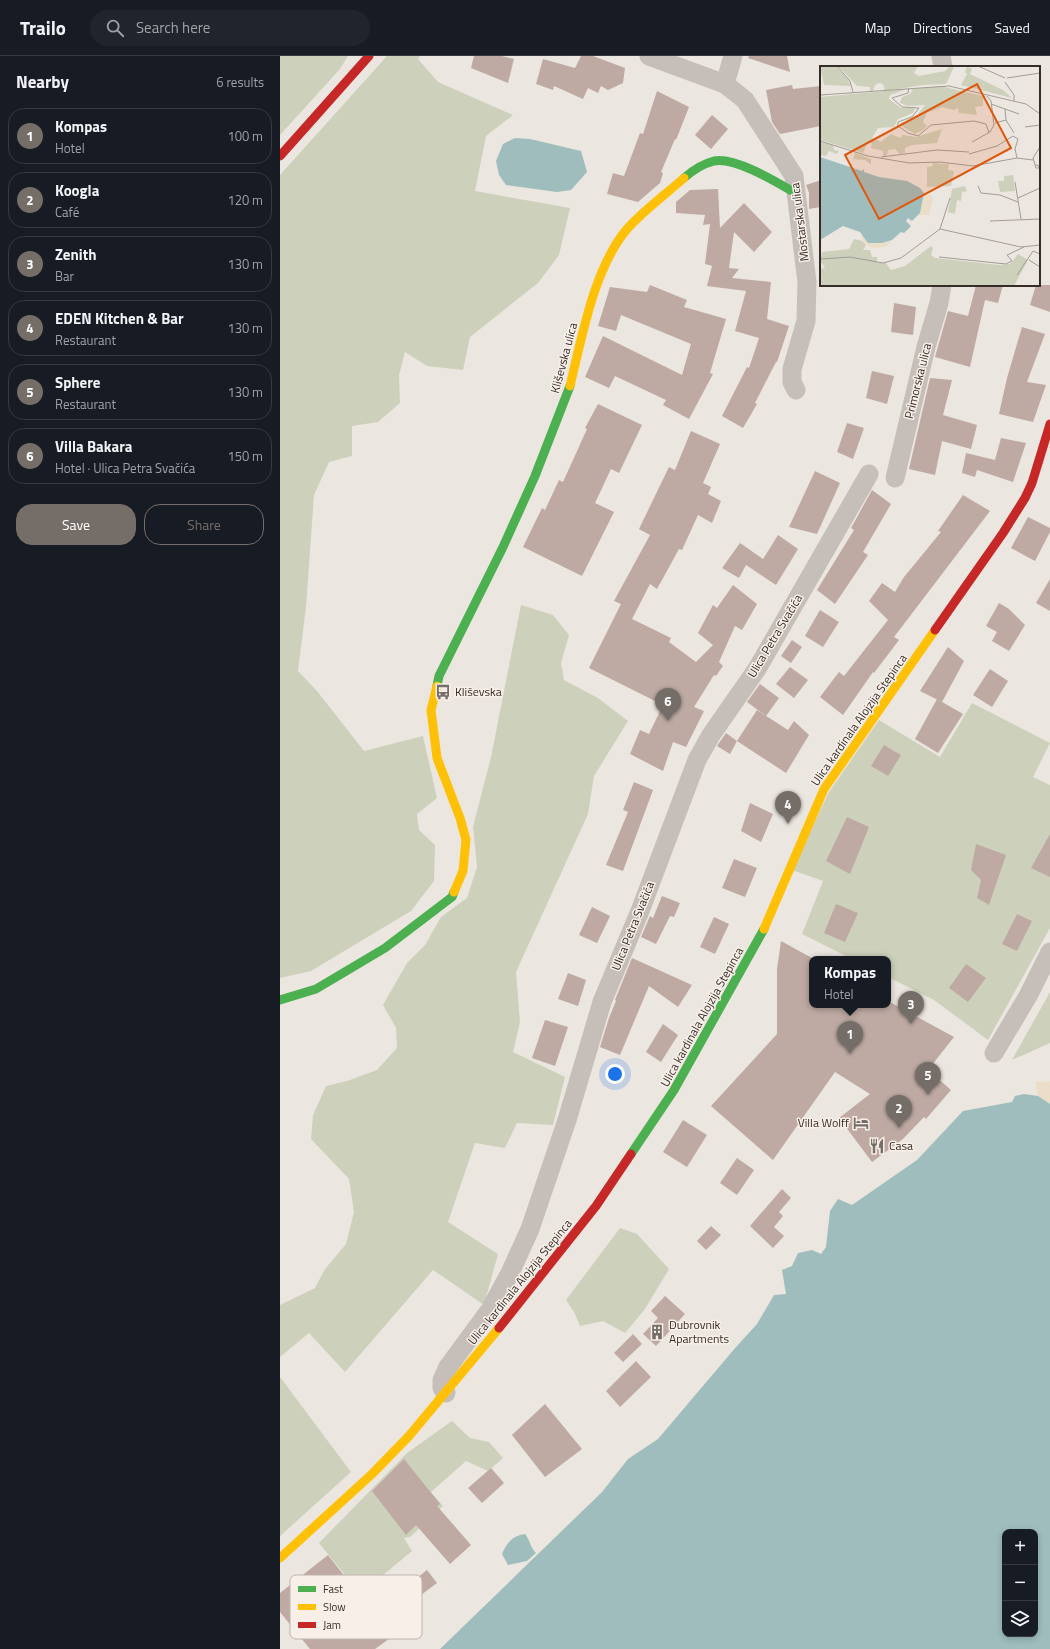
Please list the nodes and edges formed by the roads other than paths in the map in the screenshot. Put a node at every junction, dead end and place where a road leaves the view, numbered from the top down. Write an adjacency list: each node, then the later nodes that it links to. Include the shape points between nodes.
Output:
1 (369, 56): 7 (street)
2 (649, 56): 6 (street, Mostarska ulica)
3 (733, 56): 6 (street)
4 (941, 56): 5 (street)
5 (942, 66)
6 (725, 84): 8 (street, Mostarska ulica, via 745,100 760,121 794,176)
7 (280, 156)
8 (797, 194): 10 (street, Mostarska ulica, via 807,282 806,321 792,369 792,382); 15 (street, Kliševska ulica, via 763,175 738,165 715,161 695,168 627,229 603,267 584,328 569,390 535,476 439,676 431,710 437,758 466,840 462,871 452,897 385,948 316,989)
9 (942, 286): 13 (street, Primorska ulica)
10 (796, 390)
11 (1050, 424): 17 (street, Ulica kardinala Alojzija Stepinca, via 1025,498 824,790 762,934 674,1090 596,1206)
12 (869, 474): 17 (street, Ulica Petra Svačića, via 757,669 711,734 697,760 640,911 602,1002 567,1120 530,1229 490,1310 448,1367 442,1380 442,1388)
13 (895, 478)
14 (1050, 952): 16 (street, via 1028,996)
15 (280, 1000)
16 (994, 1053)
17 (446, 1393): 18 (street, Ulica kardinala Alojzija Stepinca, via 372,1474)
18 (280, 1558)

